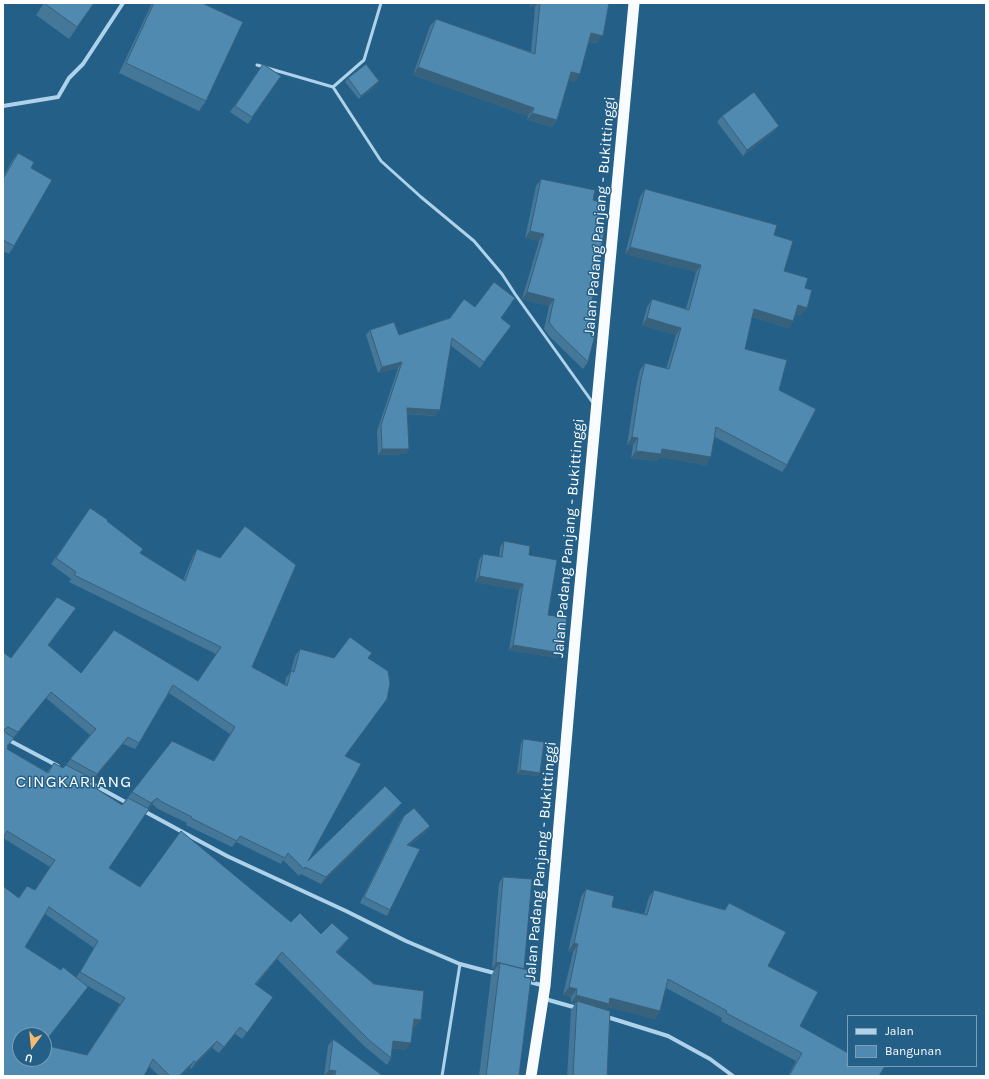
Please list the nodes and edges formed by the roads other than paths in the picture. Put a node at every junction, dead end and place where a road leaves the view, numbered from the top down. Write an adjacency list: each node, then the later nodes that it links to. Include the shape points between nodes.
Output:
1 (123, 3): 6 (street, via 58,97)
2 (381, 3): 5 (lane, via 364,60)
3 (634, 3): 7 (highway, Jalan Padang Panjang - Bukittinggi)
4 (257, 65): 5 (lane)
5 (333, 87): 7 (lane, via 381,161 474,240 502,274)
6 (3, 106)
7 (597, 409): 14 (highway, Jalan Padang Panjang - Bukittinggi)
8 (3, 737): 9 (street)
9 (65, 770)
10 (79, 777): 11 (street, via 227,856)
11 (460, 964): 12 (street); 18 (lane)
12 (502, 975)
13 (524, 981): 14 (street)
14 (545, 986): 15 (highway, Jalan Padang Panjang - Bukittinggi)
15 (542, 999): 16 (street); 19 (highway, Jalan Padang Panjang - Bukittinggi)
16 (581, 1009)
17 (596, 1013): 20 (street, via 668,1036 710,1059)
18 (442, 1076)
19 (531, 1076)
20 (733, 1076)

